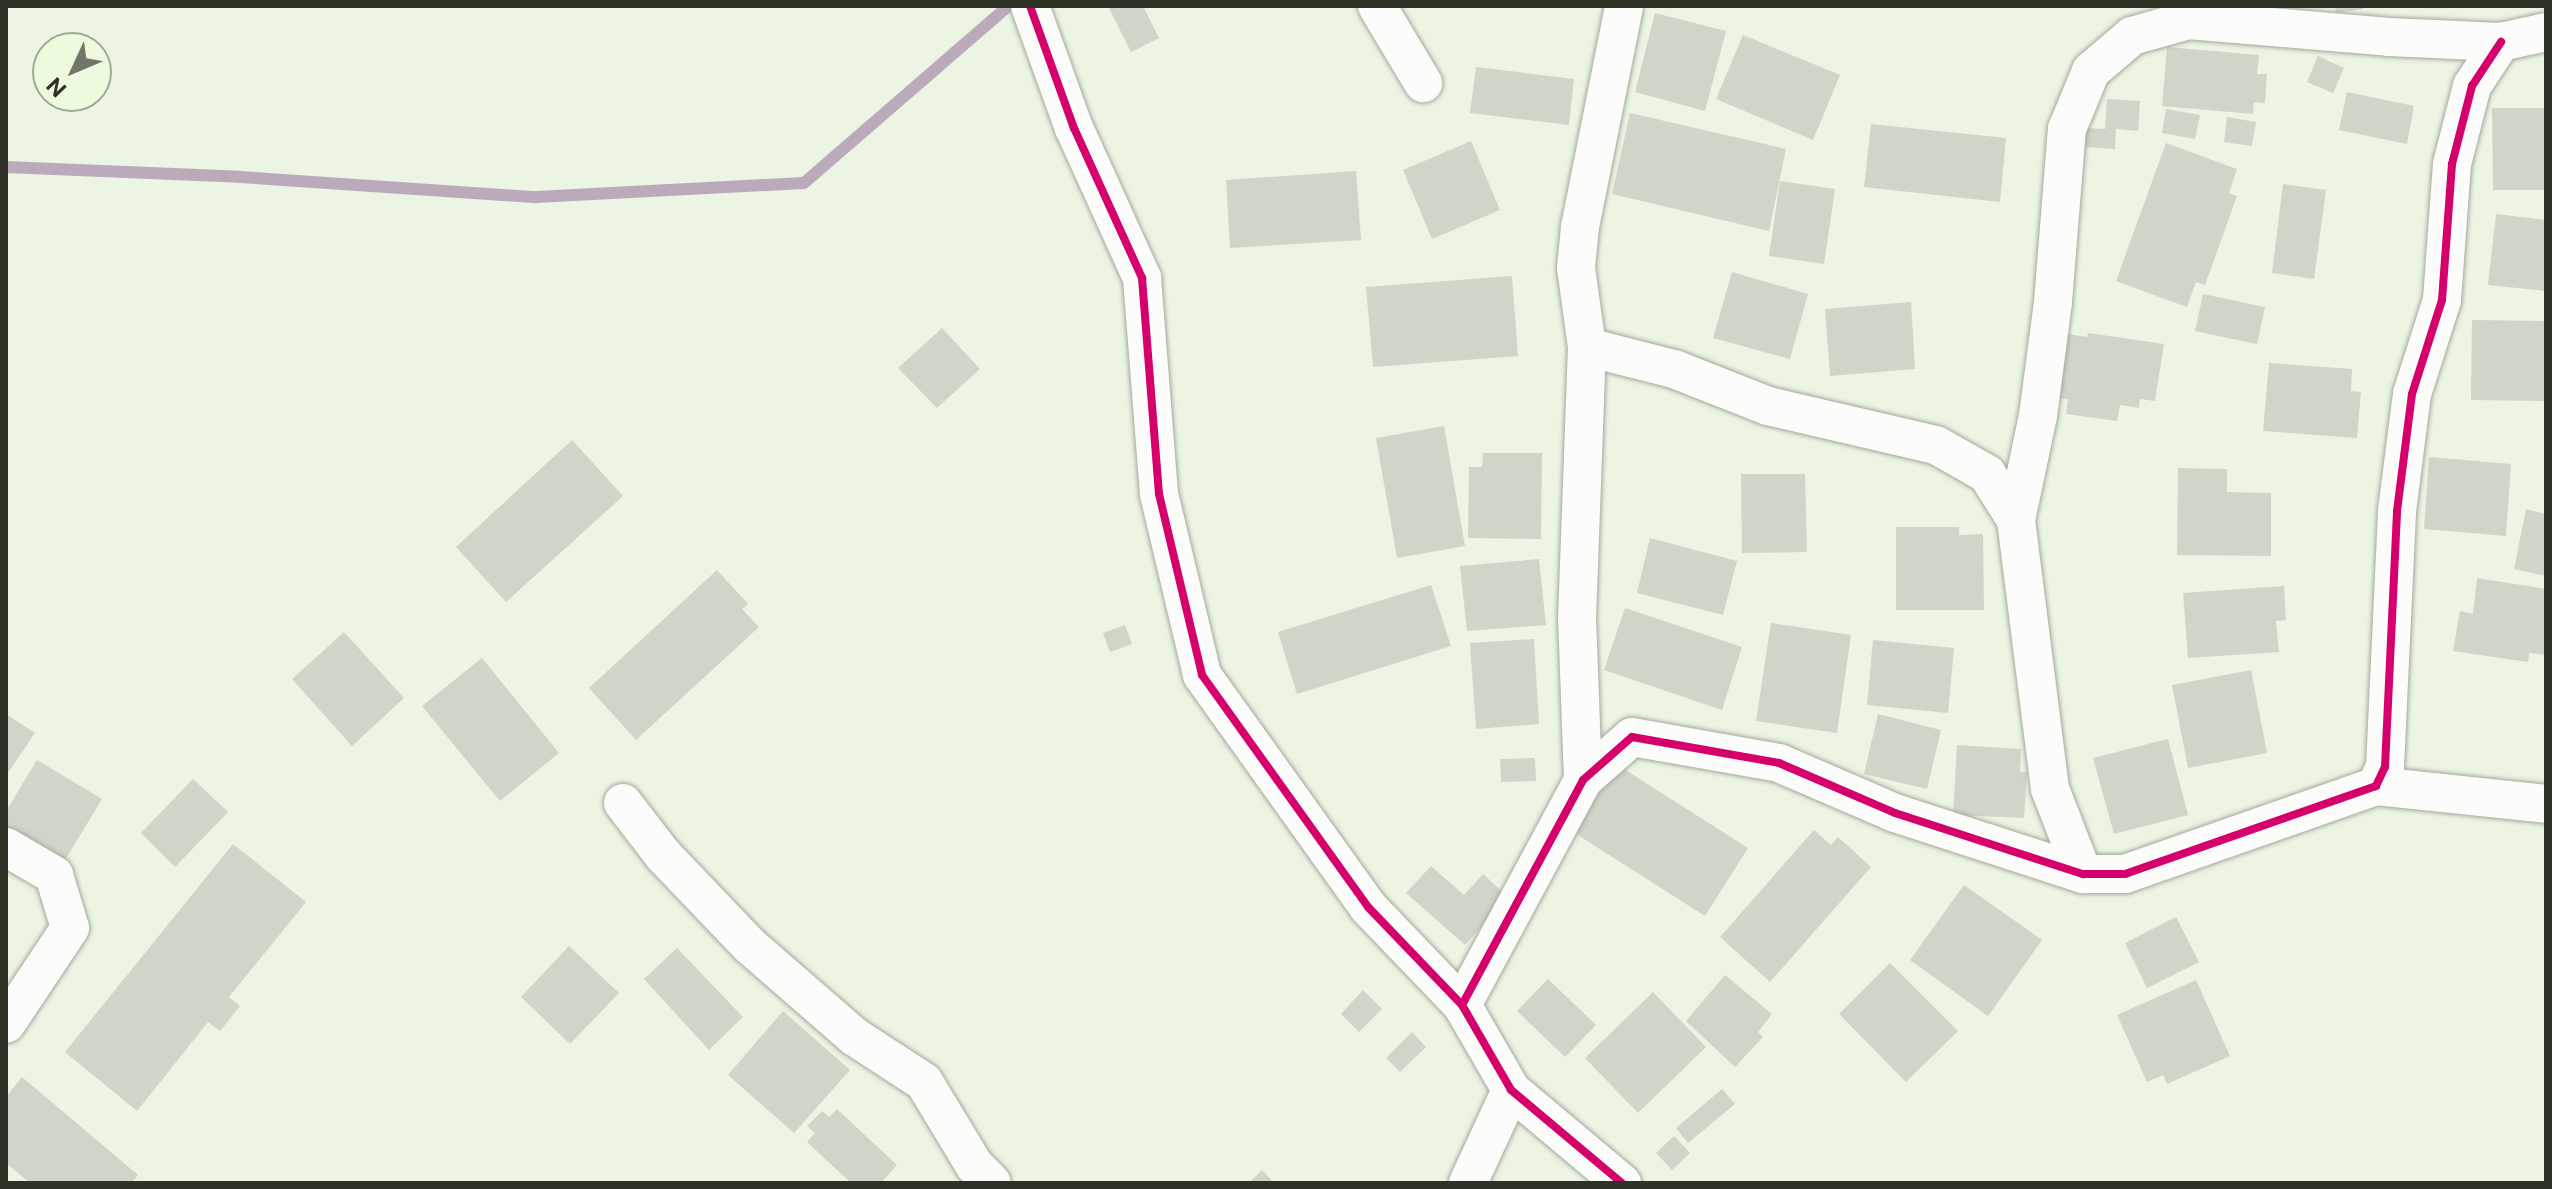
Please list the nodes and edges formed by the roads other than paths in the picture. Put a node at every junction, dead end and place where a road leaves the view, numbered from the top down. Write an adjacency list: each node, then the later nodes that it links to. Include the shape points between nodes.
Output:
1 (1030, 6): 15 (street, via 1074,128 1142,278 1159,494 1202,675 1368,907)
2 (1377, 6): 6 (street)
3 (1624, 6): 7 (street, via 1580,227 1576,268)
4 (2546, 32): 5 (street)
5 (2501, 42): 8 (street, via 2188,20 2132,36 2091,71 2067,129 2053,302 2038,416); 10 (street, via 2472,86 2452,164 2442,300 2412,394 2397,511 2385,767)
6 (1423, 83)
7 (1587, 347): 8 (street, via 1674,369 1768,406 1936,445 1987,474); 9 (street, via 1577,619)
8 (2016, 520): 14 (street, via 2050,789)
9 (1583, 780): 14 (street, via 1632,737 1683,744 1779,763 1895,813); 15 (street)
10 (2376, 786): 12 (street); 14 (street, via 2125,874)
11 (623, 803): 18 (street, via 663,855 749,945 855,1037 924,1082 974,1165)
12 (2546, 804)
13 (6, 847): 16 (street, via 54,875 70,928)
14 (2083, 874)
15 (1462, 1005): 17 (street)
16 (6, 1024)
17 (1511, 1090): 19 (street); 20 (street)
18 (992, 1183)
19 (1468, 1183)
20 (1622, 1183)

